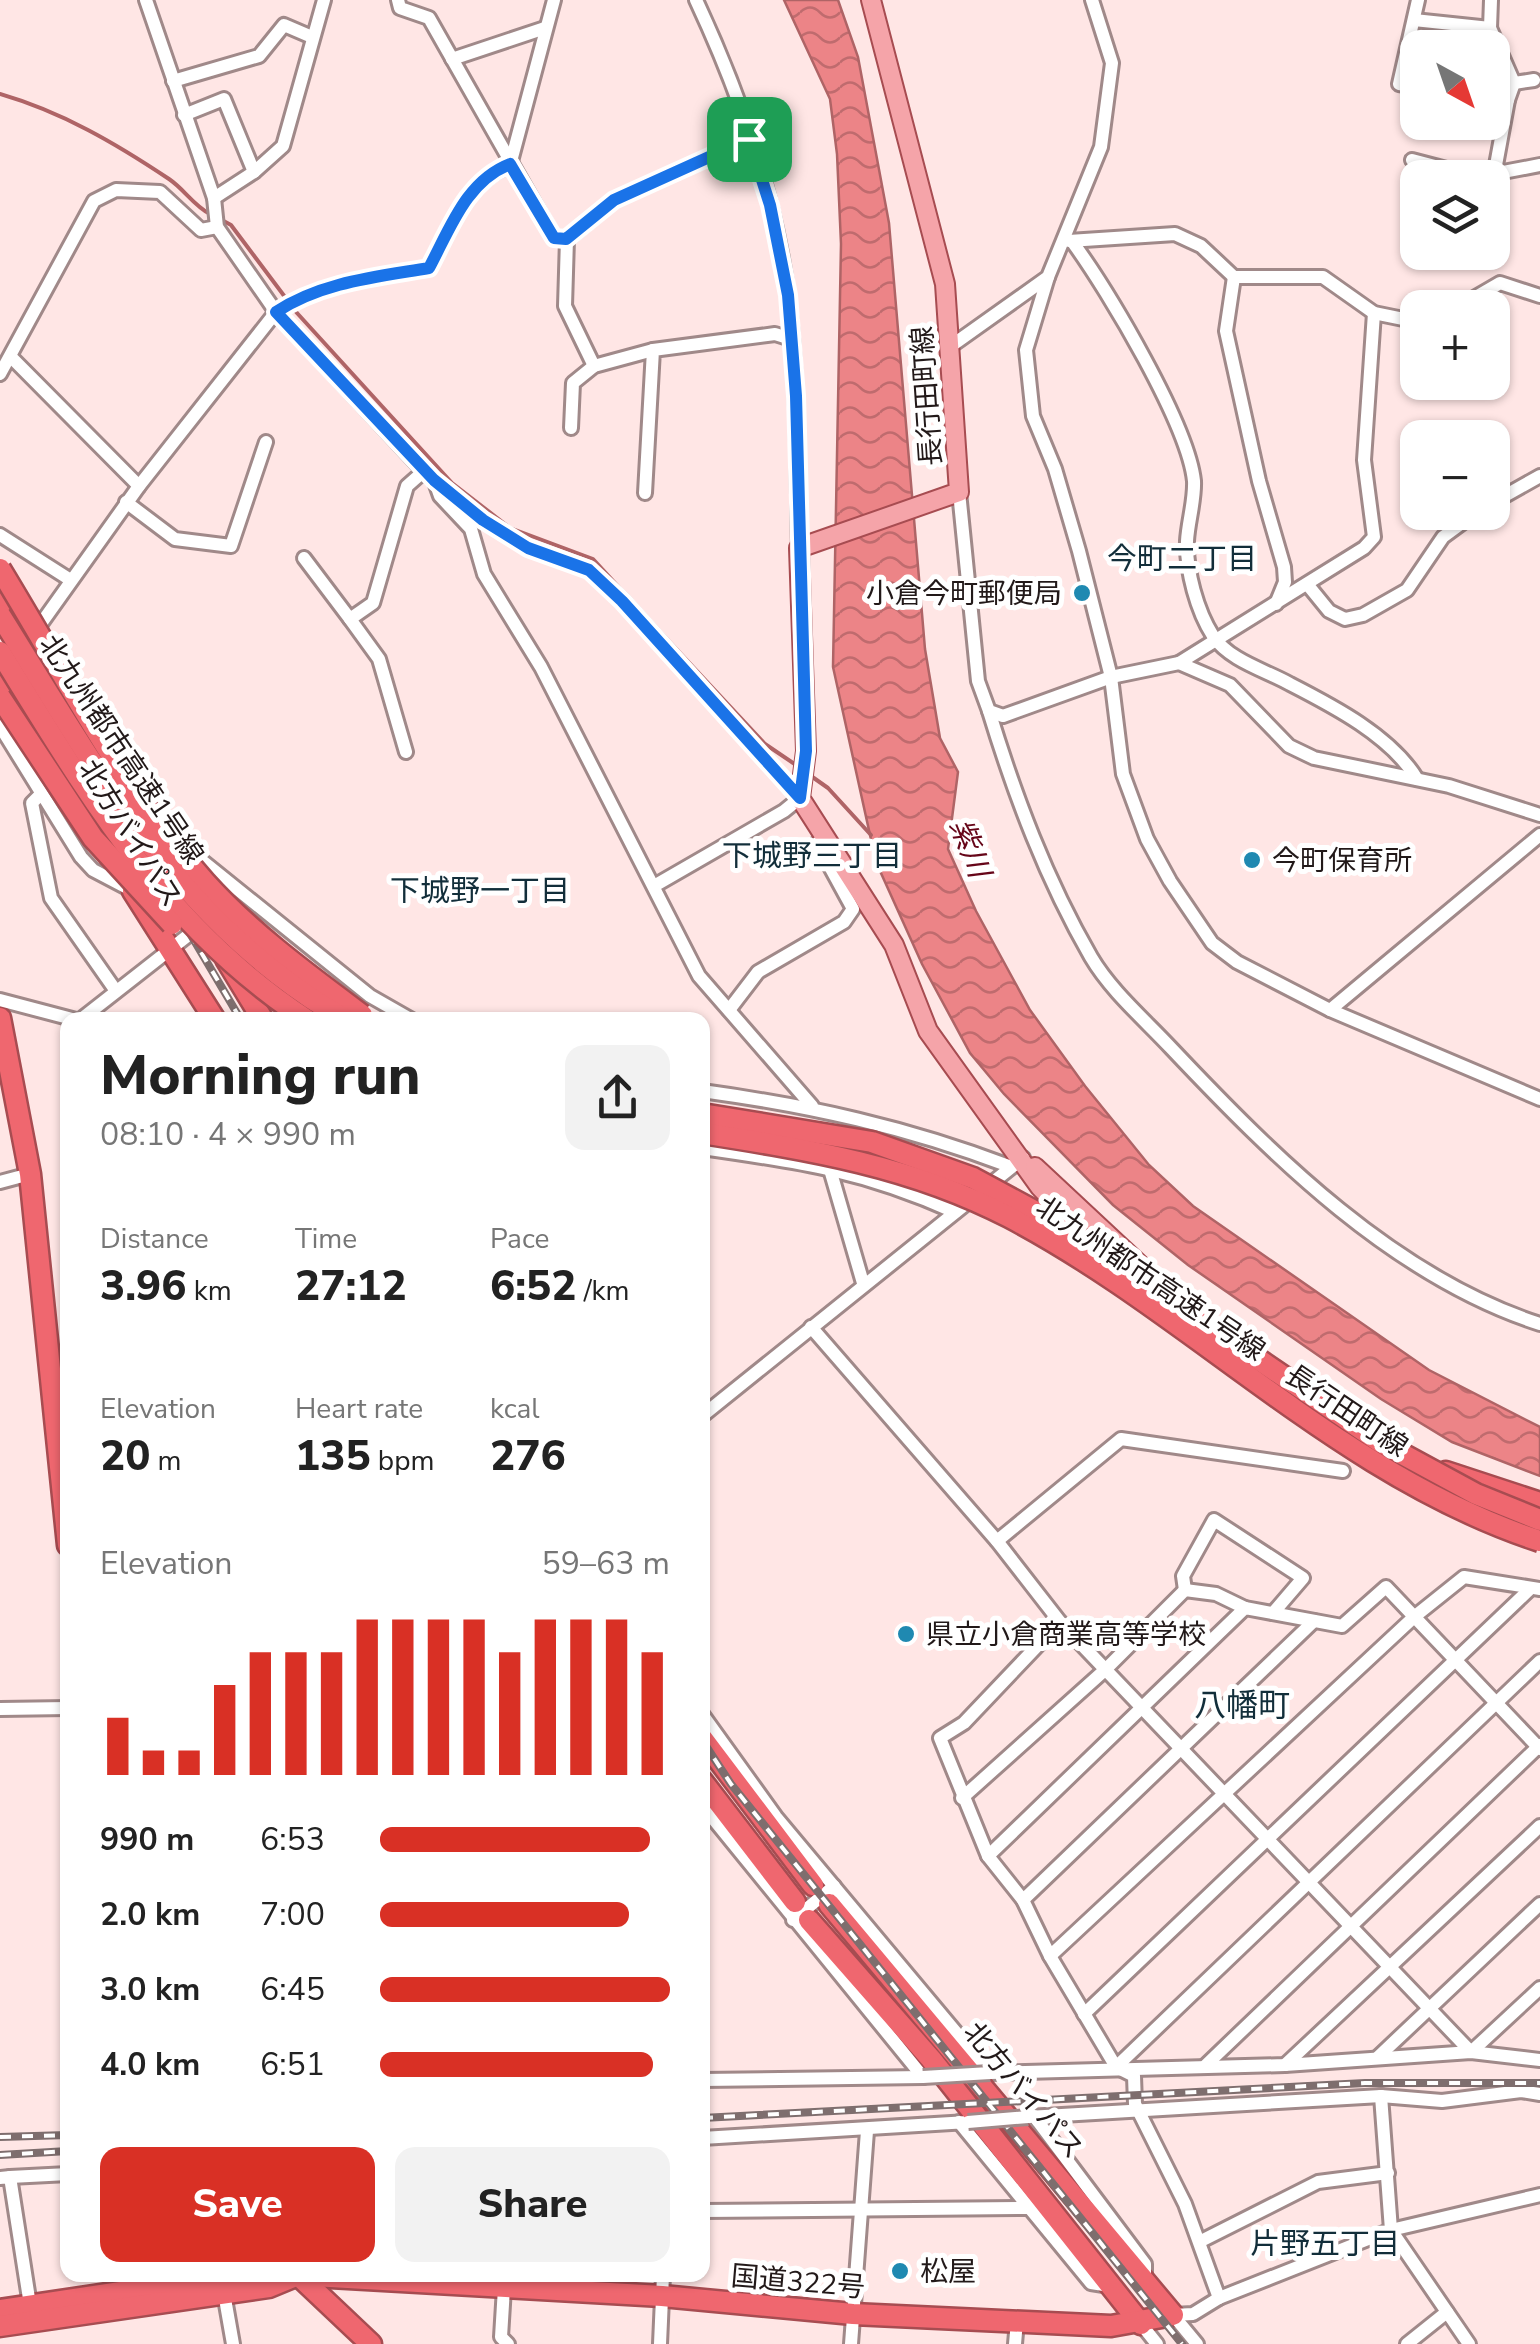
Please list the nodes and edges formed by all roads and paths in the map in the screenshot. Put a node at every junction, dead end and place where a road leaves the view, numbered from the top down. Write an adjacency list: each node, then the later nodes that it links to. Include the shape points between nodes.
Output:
1 (146, 0): 16 (street)
2 (324, 0): 14 (street)
3 (398, 0): 15 (street, via 400,8 429,18)
4 (554, 0): 11 (street)
5 (696, 0): 21 (street)
6 (872, 0): 38 (main road, 長行田町線, via 930,214)
7 (1092, 0): 29 (street, via 1112,64 1101,147)
8 (1418, 0): 10 (street)
9 (1491, 0): 12 (street)
10 (1414, 20): 12 (street); 13 (street)
11 (545, 28): 15 (street); 22 (street)
12 (1490, 28): 18 (street)
13 (1412, 30)
14 (312, 36): 16 (street, via 284,25 260,56); 24 (street, via 282,146)
15 (452, 59): 22 (street)
16 (172, 81): 20 (street)
17 (1538, 82): 18 (street)
18 (1514, 84): 19 (street)
19 (1510, 95)
20 (184, 116): 24 (street, via 224,99); 26 (street)
21 (749, 139): 28 (street, via 614,200); 37 (street, via 770,205)
22 (510, 164): 28 (street, via 554,238); 34 (street, via 490,172 470,193 429,268 337,284)
23 (1540, 165): 25 (street)
24 (254, 172): 26 (street)
25 (1510, 172)
26 (214, 198): 27 (street)
27 (218, 227): 34 (street); 40 (street, via 201,230 160,192 116,190 94,200)
28 (566, 239): 41 (street, via 565,306)
29 (1068, 240): 30 (street); 31 (street, via 1175,234 1201,246); 63 (street, via 1116,304 1176,430 1194,480 1190,561 1198,606)
30 (1048, 277): 38 (street); 67 (street, via 1026,350 1033,416 1068,508)
31 (1234, 277): 35 (street, via 1323,277); 60 (street, via 1226,332 1284,567)
32 (1488, 290): 33 (street, via 1500,283)
33 (1540, 296)
34 (276, 312): 45 (street); 47 (street)
35 (1374, 312): 36 (street); 58 (street, via 1364,460 1374,537)
36 (1400, 318)
37 (791, 339): 39 (street, via 776,334); 54 (street)
38 (952, 346): 48 (main road, 長行田町線)
39 (653, 350): 41 (street); 50 (street)
40 (12, 358): 42 (street); 47 (street)
41 (594, 366): 43 (street, via 573,383)
42 (0, 374)
43 (571, 428)
44 (266, 442): 51 (street, via 231,546 175,539)
45 (429, 475): 62 (street, via 408,486 373,603); 74 (street, via 528,548 589,570); 79 (street, via 471,528 484,574 541,666)
46 (1540, 476): 49 (street)
47 (139, 486): 51 (street)
48 (955, 493): 54 (main road, 長行田町線); 69 (street, via 978,681)
49 (1510, 493)
50 (645, 494)
51 (126, 502): 57 (street)
52 (1453, 530): 58 (street, via 1407,590 1362,616 1329,611)
53 (0, 534): 57 (street)
54 (805, 545): 74 (main road, via 806,751)
55 (304, 558): 62 (street)
56 (0, 569): 94 (highway, bridge, via 143,800 204,880 266,940)
57 (70, 580): 64 (street)
58 (1307, 584): 60 (street)
59 (0, 591): 64 (highway, 北方バイパス)
60 (1276, 604): 63 (street)
61 (0, 615): 93 (highway, 北九州都市高速1号線, bridge, via 98,772 181,886 246,951)
62 (350, 619): 71 (street, via 378,659)
63 (1215, 639): 66 (street); 72 (street, via 1242,661 1341,712 1406,762)
64 (30, 640): 68 (street); 75 (highway, 北方バイパス)
65 (0, 652): 92 (highway, 北九州都市高速1号線, bridge, via 108,823 168,901 232,966)
66 (1179, 663): 67 (street); 72 (street, via 1230,685 1289,746 1314,758)
67 (1111, 677): 69 (street, via 1003,716); 87 (street, via 1123,774 1170,881 1212,943)
68 (1, 684): 81 (highway, 北方バイパス); 91 (highway, bridge, via 63,797 122,873 224,972)
69 (989, 711): 110 (street, via 1013,788 1073,920 1118,992 1266,1146 1384,1241 1510,1314)
70 (0, 726): 73 (street)
71 (406, 752)
72 (1416, 779): 76 (street)
73 (41, 794): 81 (street, via 93,870); 84 (street, via 32,803 51,898)
74 (800, 798): 78 (main road, 長行田町線); 79 (street)
75 (138, 813): 80 (street); 82 (highway, 北方バイパス)
76 (1540, 815)
77 (1540, 835): 87 (street)
78 (827, 838): 86 (street, via 817,844 853,909 844,922 758,972); 104 (main road, 長行田町線, via 894,945 928,1032)
79 (654, 886): 86 (street, via 699,976)
80 (242, 889): 82 (street); 95 (street)
81 (133, 891): 83 (highway, 北方バイパス)
82 (204, 922): 83 (street); 90 (highway, 北方バイパス)
83 (172, 950): 84 (street); 89 (highway, 北方バイパス)
84 (116, 990): 88 (street)
85 (0, 1000): 96 (street)
86 (729, 1010): 100 (street)
87 (1330, 1010): 99 (street)
88 (88, 1012)
89 (210, 1012)
90 (258, 1012)
91 (284, 1012)
92 (296, 1012)
93 (334, 1012)
94 (360, 1012)
95 (398, 1012)
96 (60, 1015)
97 (0, 1018): 106 (highway)
98 (710, 1091): 100 (street)
99 (1540, 1099)
100 (812, 1106): 104 (street)
101 (710, 1115): 114 (highway, 北九州都市高速1号線, bridge, via 872,1142 972,1178 1062,1226 1338,1414)
102 (710, 1134): 119 (highway, 北九州都市高速1号線, bridge, via 867,1161 1010,1217 1416,1486)
103 (710, 1149): 105 (street)
104 (1016, 1162): 108 (street); 117 (main road, 長行田町線, via 1277,1375 1401,1454); 119 (main road, 長行田町線, via 1118,1270 1277,1399 1408,1484)
105 (829, 1166): 108 (street); 109 (street)
106 (30, 1174): 107 (street); 113 (highway)
107 (0, 1182)
108 (955, 1212): 109 (street)
109 (863, 1284): 111 (street)
110 (1540, 1324)
111 (811, 1328): 112 (street); 118 (street)
112 (710, 1410)
113 (60, 1436)
114 (1430, 1466): 116 (highway, bridge); 117 (highway, 北九州都市高速1号線, bridge, via 1476,1494)
115 (1343, 1470): 118 (street, via 1120,1438)
116 (1540, 1502)
117 (1540, 1517)
118 (996, 1541): 126 (street)
119 (1540, 1544)
120 (1535, 1589): 124 (street, via 1464,1578); 128 (street)
121 (1184, 1590): 122 (street, via 1216,1594); 123 (street, via 1182,1576 1214,1520 1302,1578); 129 (street)
122 (1246, 1608): 123 (street); 131 (street)
123 (1272, 1613): 125 (street)
124 (1414, 1618): 125 (street, via 1386,1587 1342,1626); 128 (street); 139 (street)
125 (1314, 1621): 137 (street)
126 (1060, 1622): 129 (street); 140 (street, via 964,1723 940,1738)
127 (1540, 1662): 130 (street)
128 (1457, 1663): 130 (street); 143 (street)
129 (1106, 1669): 131 (street); 140 (street)
130 (1496, 1703): 135 (street); 145 (street)
131 (1143, 1707): 137 (street); 144 (street)
132 (60, 1708): 133 (street)
133 (0, 1710)
134 (710, 1725): 146 (street)
135 (1539, 1747): 150 (street)
136 (710, 1748): 146 (highway, 北方バイパス)
137 (1184, 1751): 139 (street); 147 (street)
138 (710, 1792): 149 (highway, 北方バイパス)
139 (1223, 1794): 143 (street); 151 (street)
140 (962, 1798): 144 (street)
141 (710, 1814): 149 (street)
142 (1540, 1826): 152 (street)
143 (1266, 1838): 145 (street); 155 (street)
144 (988, 1856): 147 (street)
145 (1309, 1882): 150 (street); 161 (street)
146 (825, 1892): 149 (street); 162 (street); 181 (highway, 北方バイパス)
147 (1024, 1900): 151 (street)
148 (1540, 1904): 154 (street)
149 (799, 1914): 163 (street); 187 (highway, 北方バイパス, via 931,2059)
150 (1352, 1928): 152 (street); 159 (street)
151 (1050, 1956): 155 (street)
152 (1390, 1968): 154 (street); 160 (street)
153 (1540, 1988): 156 (street)
154 (1427, 2007): 156 (street); 157 (street)
155 (1084, 2014): 161 (street)
156 (1472, 2052): 157 (street); 158 (street)
157 (1378, 2057): 160 (street)
158 (1540, 2060)
159 (1206, 2064): 160 (street); 161 (street)
160 (1286, 2065)
161 (1116, 2067): 162 (street); 167 (street, via 1134,2076 1135,2104)
162 (990, 2074): 163 (street, bridge)
163 (923, 2077): 164 (street)
164 (710, 2080)
165 (1540, 2094): 166 (street, via 1442,2101)
166 (1381, 2096): 167 (street); 172 (street)
167 (1142, 2112): 168 (street); 180 (street)
168 (1031, 2116): 169 (street, bridge); 181 (street, via 1145,2264)
169 (964, 2122): 170 (street); 176 (street)
170 (867, 2131): 171 (street); 178 (street)
171 (710, 2138)
172 (1388, 2173): 179 (street); 180 (street, via 1318,2182)
173 (60, 2175): 174 (street)
174 (5, 2178): 190 (street)
175 (1540, 2195): 179 (street)
176 (1027, 2208): 178 (street); 187 (street, via 1091,2283)
177 (710, 2210): 178 (street)
178 (860, 2210): 193 (street)
179 (1391, 2230): 189 (street); 192 (street)
180 (1201, 2241): 189 (street)
181 (1145, 2278): 194 (highway, 北方バイパス)
182 (279, 2282): 185 (highway, 国道322号)
183 (305, 2282): 199 (highway)
184 (408, 2282): 188 (highway, 国道322号)
185 (229, 2284): 190 (highway); 197 (highway); 198 (street)
186 (663, 2286): 188 (highway, 国道322号); 193 (highway, 国道322号); 201 (street)
187 (1110, 2286): 196 (highway, 北方バイパス)
188 (504, 2288): 200 (street, via 501,2337)
189 (1218, 2298): 194 (street, via 1193,2314)
190 (30, 2305): 191 (highway)
191 (0, 2310)
192 (1447, 2312): 206 (street); 207 (street)
193 (853, 2314): 195 (highway, 国道322号); 202 (street)
194 (1173, 2316): 196 (highway, 国道322号); 205 (street)
195 (1017, 2321): 196 (highway, 国道322号); 203 (street)
196 (1141, 2324): 204 (street)
197 (0, 2326)
198 (232, 2344)
199 (371, 2344)
200 (508, 2344)
201 (660, 2344)
202 (851, 2344)
203 (1015, 2344)
204 (1157, 2344)
205 (1197, 2344)
206 (1407, 2344)
207 (1468, 2344)

